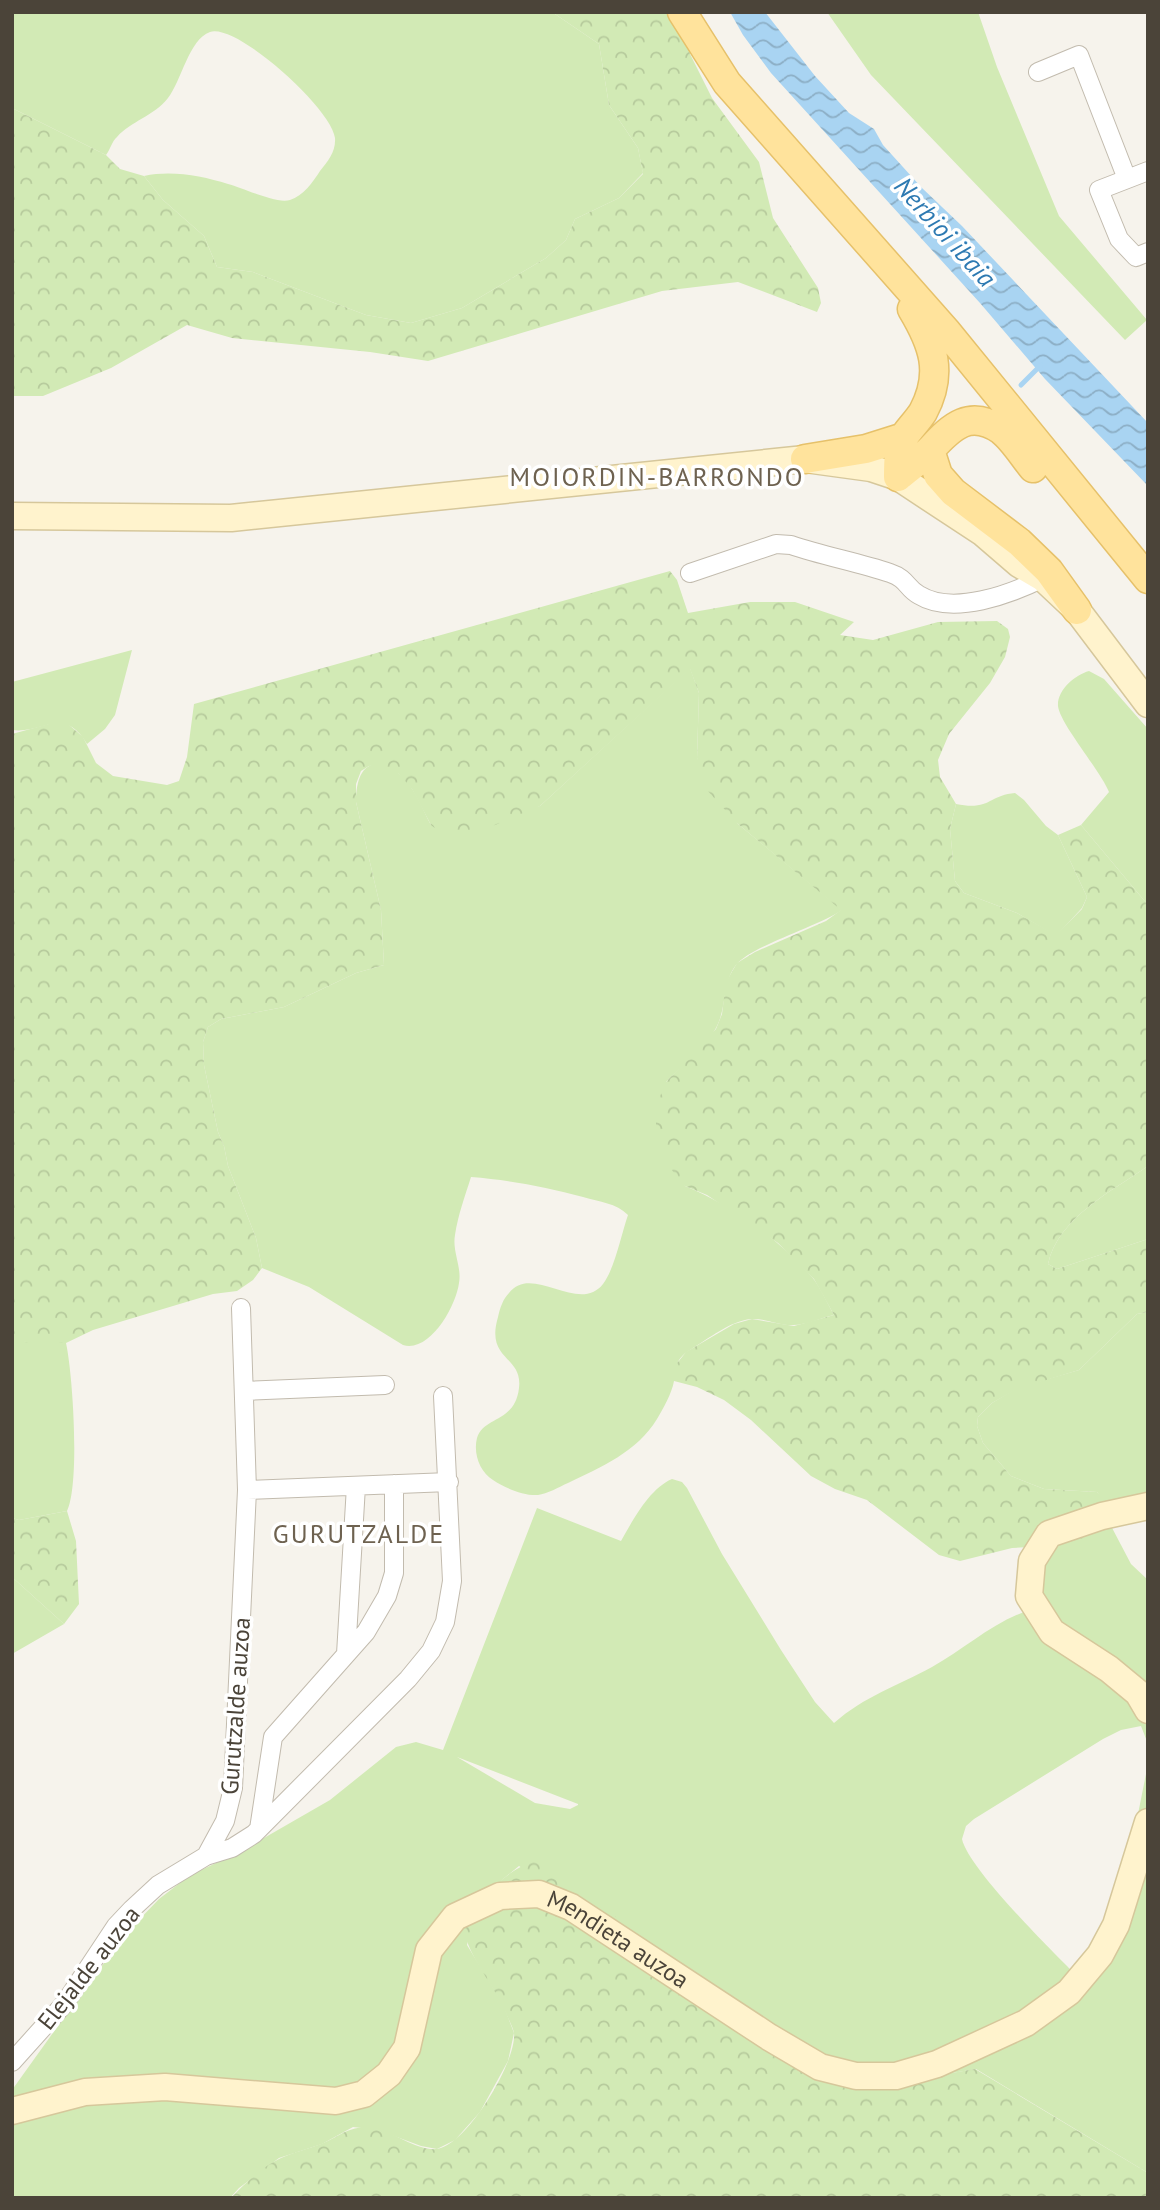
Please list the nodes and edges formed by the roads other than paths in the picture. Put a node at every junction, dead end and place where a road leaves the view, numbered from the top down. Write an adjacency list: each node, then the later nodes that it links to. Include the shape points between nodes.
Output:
1 (682, 12): 5 (main road, via 727,83)
2 (1038, 72): 4 (street, via 1079,55)
3 (1148, 171): 4 (street)
4 (1127, 179): 6 (street, via 1099,190 1119,239 1136,257)
5 (826, 197): 7 (main road, via 908,302 932,347 930,397); 12 (main road, via 947,332)
6 (1148, 252)
7 (904, 437): 9 (main road); 10 (main road)
8 (930, 450): 10 (main road); 15 (main road, via 945,432 966,421 985,422 1003,432); 16 (main road, via 938,475 953,492 1019,542 1049,571)
9 (805, 459): 10 (street); 11 (street, via 230,518)
10 (898, 477): 14 (street)
11 (12, 516)
12 (1145, 570)
13 (690, 573): 14 (street, via 776,544 903,578 917,595 932,600 985,600 1016,592)
14 (1043, 578): 16 (street)
15 (1148, 603)
16 (1077, 610): 17 (street)
17 (1148, 704)
18 (241, 1308): 20 (street, Gurutzalde auzoa)
19 (385, 1385): 20 (street)
20 (245, 1391): 25 (street, Gurutzalde auzoa)
21 (443, 1396): 22 (street, Gurutzalde auzoa)
22 (449, 1482): 23 (street); 30 (street, Gurutzalde auzoa, via 452,1581 445,1622 430,1651 408,1679)
23 (394, 1484): 24 (street); 27 (street, Gurutzalde auzoa, via 394,1573 377,1614)
24 (356, 1486): 25 (street); 27 (street)
25 (247, 1490): 31 (street, Gurutzalde auzoa, via 233,1788 225,1821)
26 (1148, 1506): 28 (street, via 1049,1534 1032,1561 1029,1596 1052,1632 1109,1669 1138,1693)
27 (346, 1654): 30 (street, Gurutzalde auzoa, via 273,1737)
28 (1148, 1710)
29 (1148, 1822): 33 (street, Mendieta auzoa, via 1116,1924 1100,1955 1069,1992 1026,2023 937,2064 896,2076 856,2076 820,2067 571,1907 540,1894 499,1896 455,1917 429,1950 407,2048 389,2074 364,2094 336,2101 165,2087 85,2092)
30 (259, 1829): 31 (street, Gurutzalde auzoa, via 232,1848)
31 (206, 1856): 32 (street, Elejalde auzoa, via 158,1885 132,1909 65,2003)
32 (12, 2062)
33 (12, 2111)

